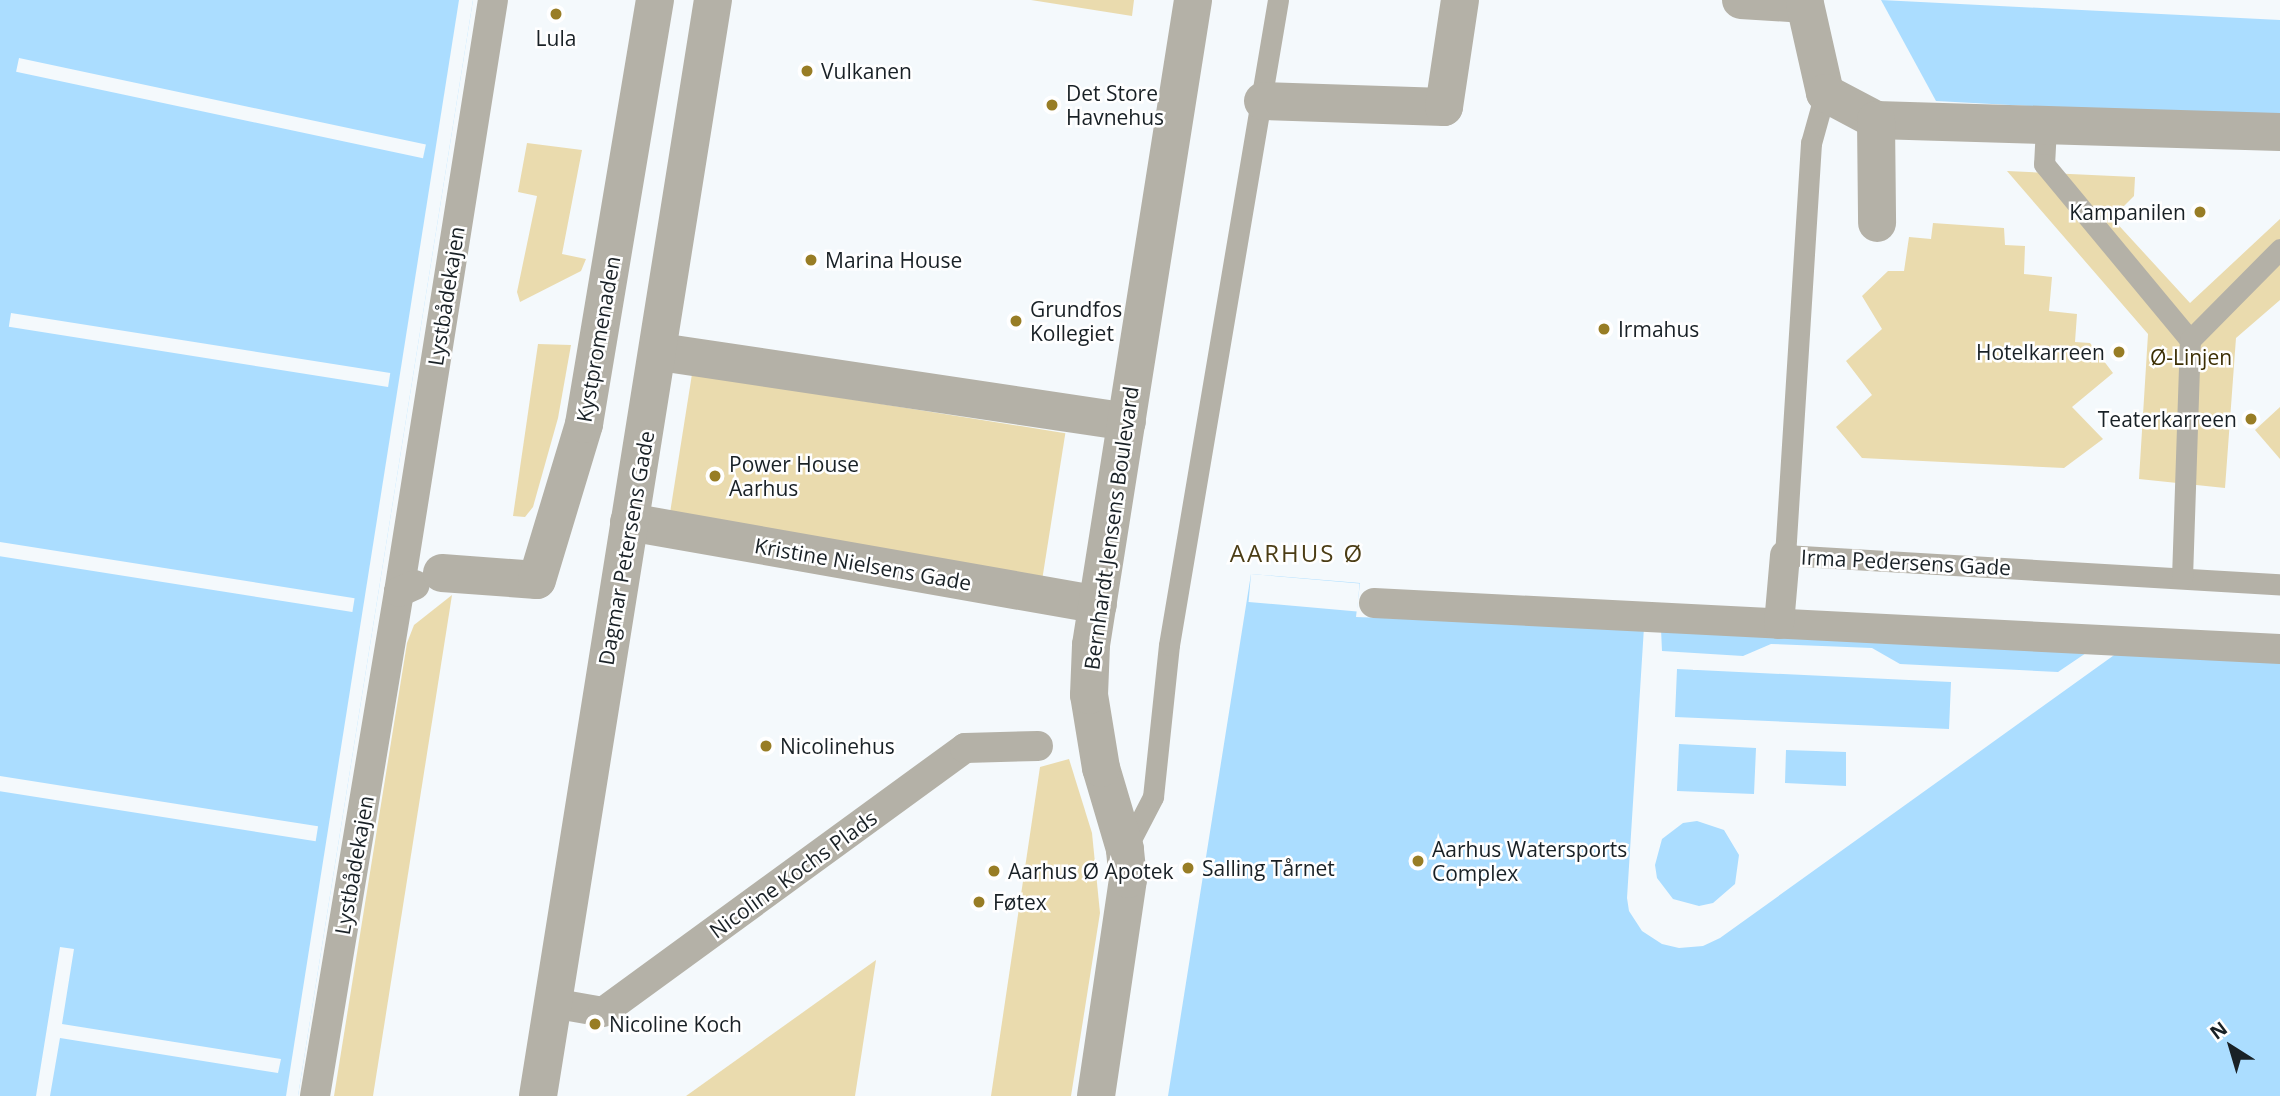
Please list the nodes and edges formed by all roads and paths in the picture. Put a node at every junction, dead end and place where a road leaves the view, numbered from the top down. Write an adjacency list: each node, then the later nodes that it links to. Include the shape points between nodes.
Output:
1 (493, 0): 23 (street, Lystbådekajen)
2 (655, 0): 20 (street, Kystpromenaden, via 584,424 537,580)
3 (713, 0): 16 (street, Dagmar Petersens Gade)
4 (1193, 0): 17 (street, Bernhardt Jensens Boulevard)
5 (1278, 0): 9 (lane)
6 (1460, 0): 9 (street, via 1444,107)
7 (1741, 0): 8 (street, Irma Pedersens Gade, via 1805,4)
8 (1825, 93): 10 (street); 19 (lane, Irma Pedersens Gade, via 1811,143)
9 (1264, 102): 29 (lane, via 1169,645 1153,797)
10 (1876, 120): 11 (street); 13 (street)
11 (2046, 127): 12 (street); 15 (lane, via 2045,164)
12 (2280, 132)
13 (1877, 223)
14 (2280, 249): 15 (lane)
15 (2190, 340): 21 (lane)
16 (660, 352): 17 (street); 18 (street, Dagmar Petersens Gade)
17 (1127, 422): 25 (street, Bernhardt Jensens Boulevard)
18 (629, 522): 25 (street, Kristine Nielsens Gade); 30 (street, Dagmar Petersens Gade)
19 (1785, 555): 21 (lane, Irma Pedersens Gade); 26 (street)
20 (442, 573): 23 (street)
21 (2182, 578): 22 (lane, Irma Pedersens Gade)
22 (2280, 584)
23 (399, 592): 31 (street, Lystbådekajen)
24 (1374, 603): 26 (street)
25 (1098, 605): 29 (street, Bernhardt Jensens Boulevard, via 1089,695 1101,768)
26 (1779, 624): 27 (street)
27 (2280, 649)
28 (1038, 746): 30 (street, Nicoline Kochs Plads, via 965,748 603,1012)
29 (1125, 849): 33 (street, Bernhardt Jensens Boulevard, via 1126,909)
30 (552, 1003): 32 (street, Dagmar Petersens Gade)
31 (315, 1096)
32 (537, 1096)
33 (1097, 1096)

